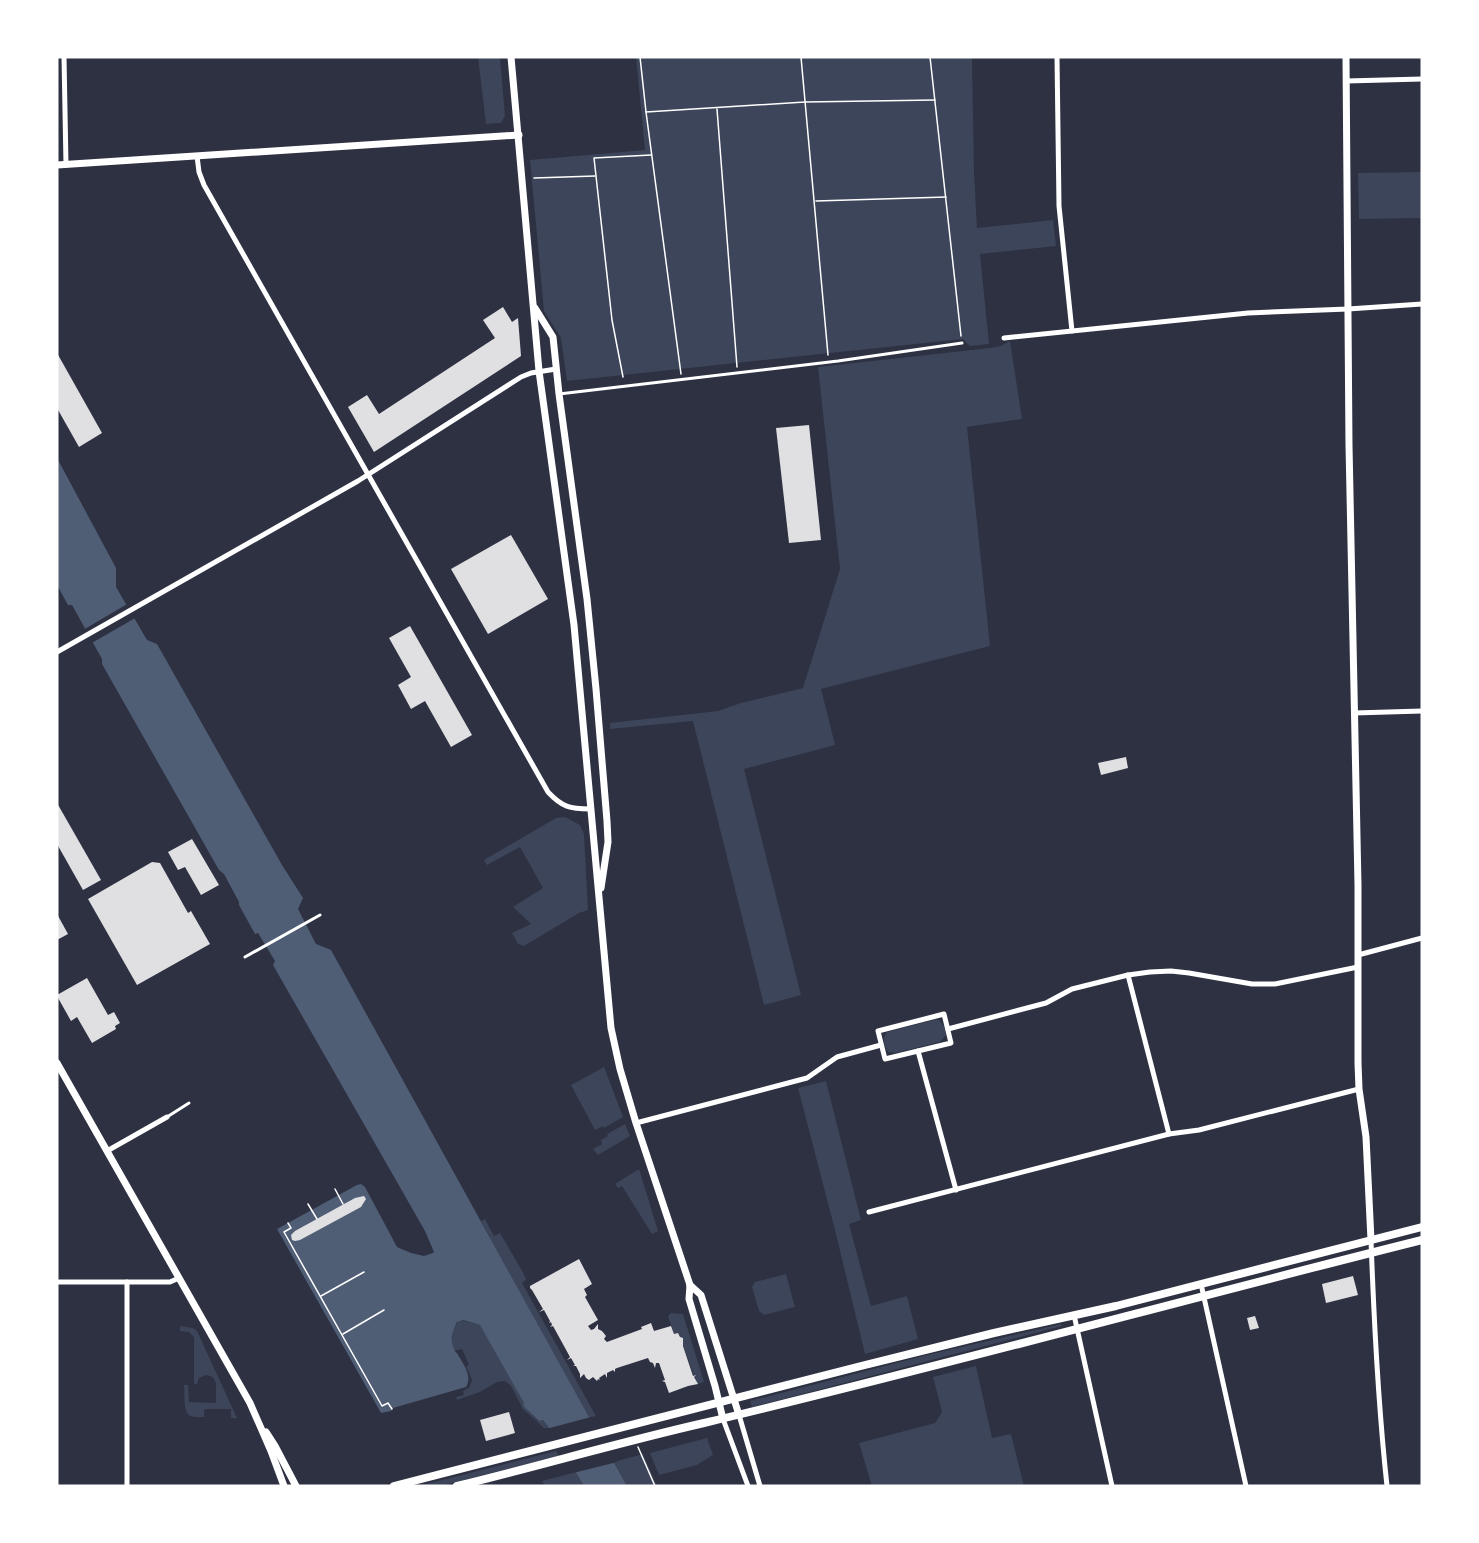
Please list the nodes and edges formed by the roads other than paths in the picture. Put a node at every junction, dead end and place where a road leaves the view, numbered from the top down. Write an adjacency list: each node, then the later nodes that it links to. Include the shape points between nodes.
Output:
1 (64, 57): 10 (street)
2 (511, 57): 7 (street)
3 (1058, 57): 14 (street, via 1059,206)
4 (1346, 57): 6 (street)
5 (1422, 79): 6 (street)
6 (1346, 81): 13 (street)
7 (519, 135): 8 (street); 12 (street)
8 (197, 156): 10 (street); 22 (street, via 204,185)
9 (57, 165): 10 (street)
10 (66, 165)
11 (1422, 304): 13 (street)
12 (533, 306): 17 (street, via 553,337); 18 (street)
13 (1348, 309): 14 (street, via 1248,313); 27 (street)
14 (1072, 331): 15 (street)
15 (1004, 338)
16 (962, 343): 19 (lane)
17 (556, 369): 18 (street); 19 (street)
18 (539, 371): 21 (street); 22 (street, via 513,382)
19 (559, 393): 20 (street)
20 (561, 411): 21 (street); 24 (street)
21 (544, 413): 25 (street, via 574,625)
22 (368, 475): 23 (street); 29 (street, via 548,792 570,808)
23 (57, 652)
24 (598, 706): 25 (street); 28 (street)
25 (581, 708): 29 (street)
26 (1422, 711): 27 (street)
27 (1354, 713): 33 (street)
28 (607, 808): 29 (street); 30 (street, via 608,842)
29 (590, 809): 30 (street)
30 (599, 898): 44 (street, via 611,1028)
31 (320, 915): 34 (lane)
32 (1422, 938): 33 (street)
33 (1358, 955): 35 (street)
34 (244, 957)
35 (1358, 968): 36 (street, via 1262,985 1171,971); 41 (street)
36 (1128, 975): 37 (street, via 1072,989 1046,1003); 45 (street)
37 (948, 1029): 38 (street, via 944,1014 878,1030); 39 (street, via 951,1043)
38 (881, 1045): 39 (street, via 885,1059); 44 (street, via 837,1057 807,1078)
39 (918, 1051): 47 (street)
40 (57, 1063): 46 (street)
41 (1359, 1089): 45 (street, via 1199,1130); 50 (street, via 1366,1137)
42 (189, 1103): 43 (lane)
43 (167, 1117): 46 (street)
44 (636, 1123): 57 (street)
45 (1168, 1134): 47 (street)
46 (107, 1151): 53 (street)
47 (956, 1190): 48 (street)
48 (869, 1212)
49 (1422, 1227): 50 (main road)
50 (1371, 1240): 52 (street); 56 (main road)
51 (1422, 1240): 52 (main road)
52 (1372, 1252): 58 (main road); 75 (street, via 1374,1336)
53 (179, 1278): 55 (street, via 170,1282); 64 (street)
54 (57, 1282): 55 (street)
55 (127, 1282): 66 (street)
56 (1201, 1284): 58 (street); 59 (main road)
57 (690, 1285): 61 (street, via 701,1295); 62 (street, via 689,1299)
58 (1203, 1295): 60 (main road); 74 (street)
59 (1074, 1315): 60 (street); 61 (main road)
60 (1077, 1329): 63 (main road); 73 (street)
61 (734, 1399): 62 (main road); 63 (street)
62 (719, 1403): 65 (street); 69 (main road)
63 (739, 1415): 65 (main road); 72 (street)
64 (256, 1417): 67 (street); 68 (street)
65 (723, 1419): 70 (main road); 71 (street)
66 (127, 1486)
67 (284, 1486)
68 (296, 1486)
69 (394, 1486)
70 (458, 1486)
71 (748, 1486)
72 (760, 1486)
73 (1112, 1486)
74 (1246, 1486)
75 (1387, 1486)

